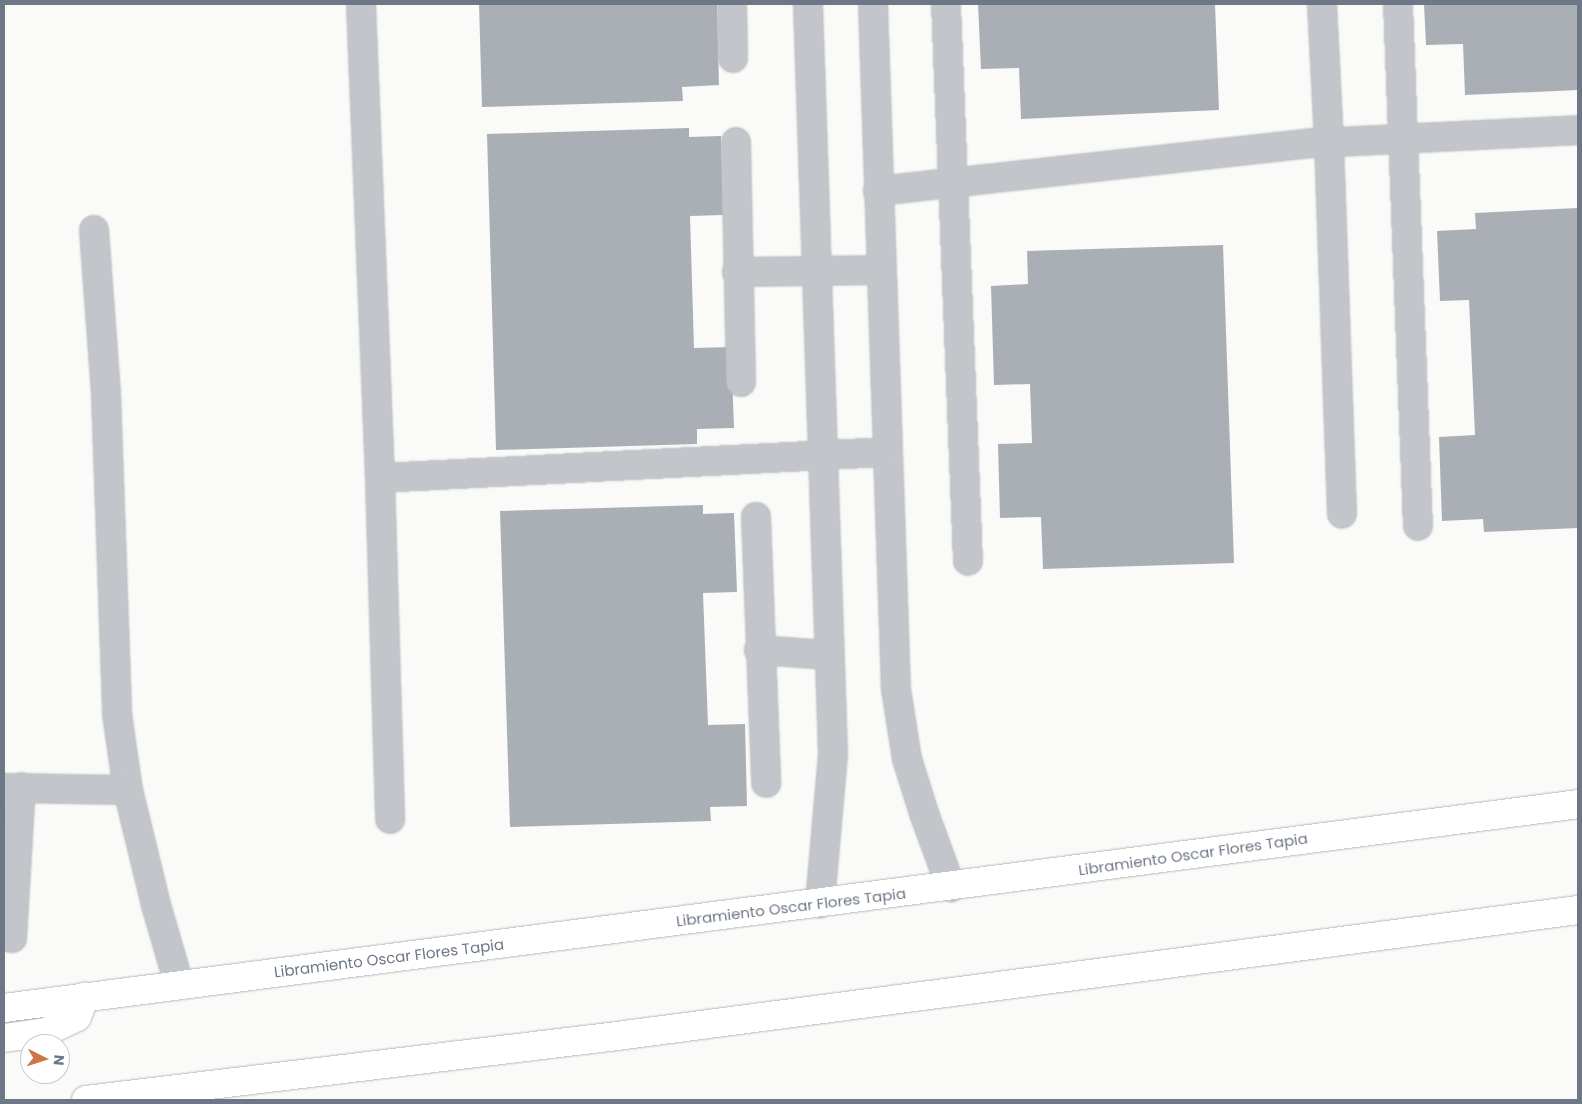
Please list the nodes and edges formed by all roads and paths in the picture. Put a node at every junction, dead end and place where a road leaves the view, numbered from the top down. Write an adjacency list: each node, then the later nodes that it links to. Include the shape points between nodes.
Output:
1 (361, 4): 22 (lane)
2 (732, 4): 8 (lane)
3 (808, 4): 16 (lane)
4 (873, 4): 14 (lane)
5 (946, 4): 13 (lane)
6 (1322, 4): 12 (lane)
7 (1398, 4): 10 (lane)
8 (733, 58)
9 (1578, 130): 10 (lane)
10 (1403, 139): 12 (lane); 25 (lane)
11 (736, 142): 18 (lane)
12 (1329, 142): 13 (lane); 23 (lane)
13 (954, 182): 14 (lane); 26 (lane)
14 (878, 191): 17 (lane)
15 (94, 230): 31 (lane, via 106,394 117,714)
16 (816, 270): 17 (lane); 18 (lane); 21 (lane)
17 (880, 270): 20 (lane)
18 (737, 272): 19 (lane)
19 (741, 382)
20 (886, 452): 21 (lane); 34 (lane, via 896,689 907,759)
21 (822, 457): 22 (lane); 28 (lane)
22 (380, 478): 33 (lane)
23 (1342, 514)
24 (756, 517): 27 (lane)
25 (1418, 526)
26 (968, 561)
27 (759, 650): 28 (lane); 29 (lane)
28 (828, 655): 35 (lane, via 833,754)
29 (766, 783)
30 (12, 787): 31 (lane); 37 (lane)
31 (128, 790): 38 (lane)
32 (1578, 804): 34 (highway, Libramiento Oscar Flores Tapia)
33 (390, 819)
34 (950, 886): 35 (highway, Libramiento Oscar Flores Tapia)
35 (820, 903): 38 (highway, Libramiento Oscar Flores Tapia)
36 (1578, 910): 42 (highway, via 627,1035)
37 (12, 938)
38 (179, 984): 39 (highway, Libramiento Oscar Flores Tapia)
39 (86, 996): 40 (highway, Libramiento Oscar Flores Tapia); 41 (highway, via 77,1017 46,1032)
40 (4, 1008)
41 (4, 1038)
42 (86, 1100)

